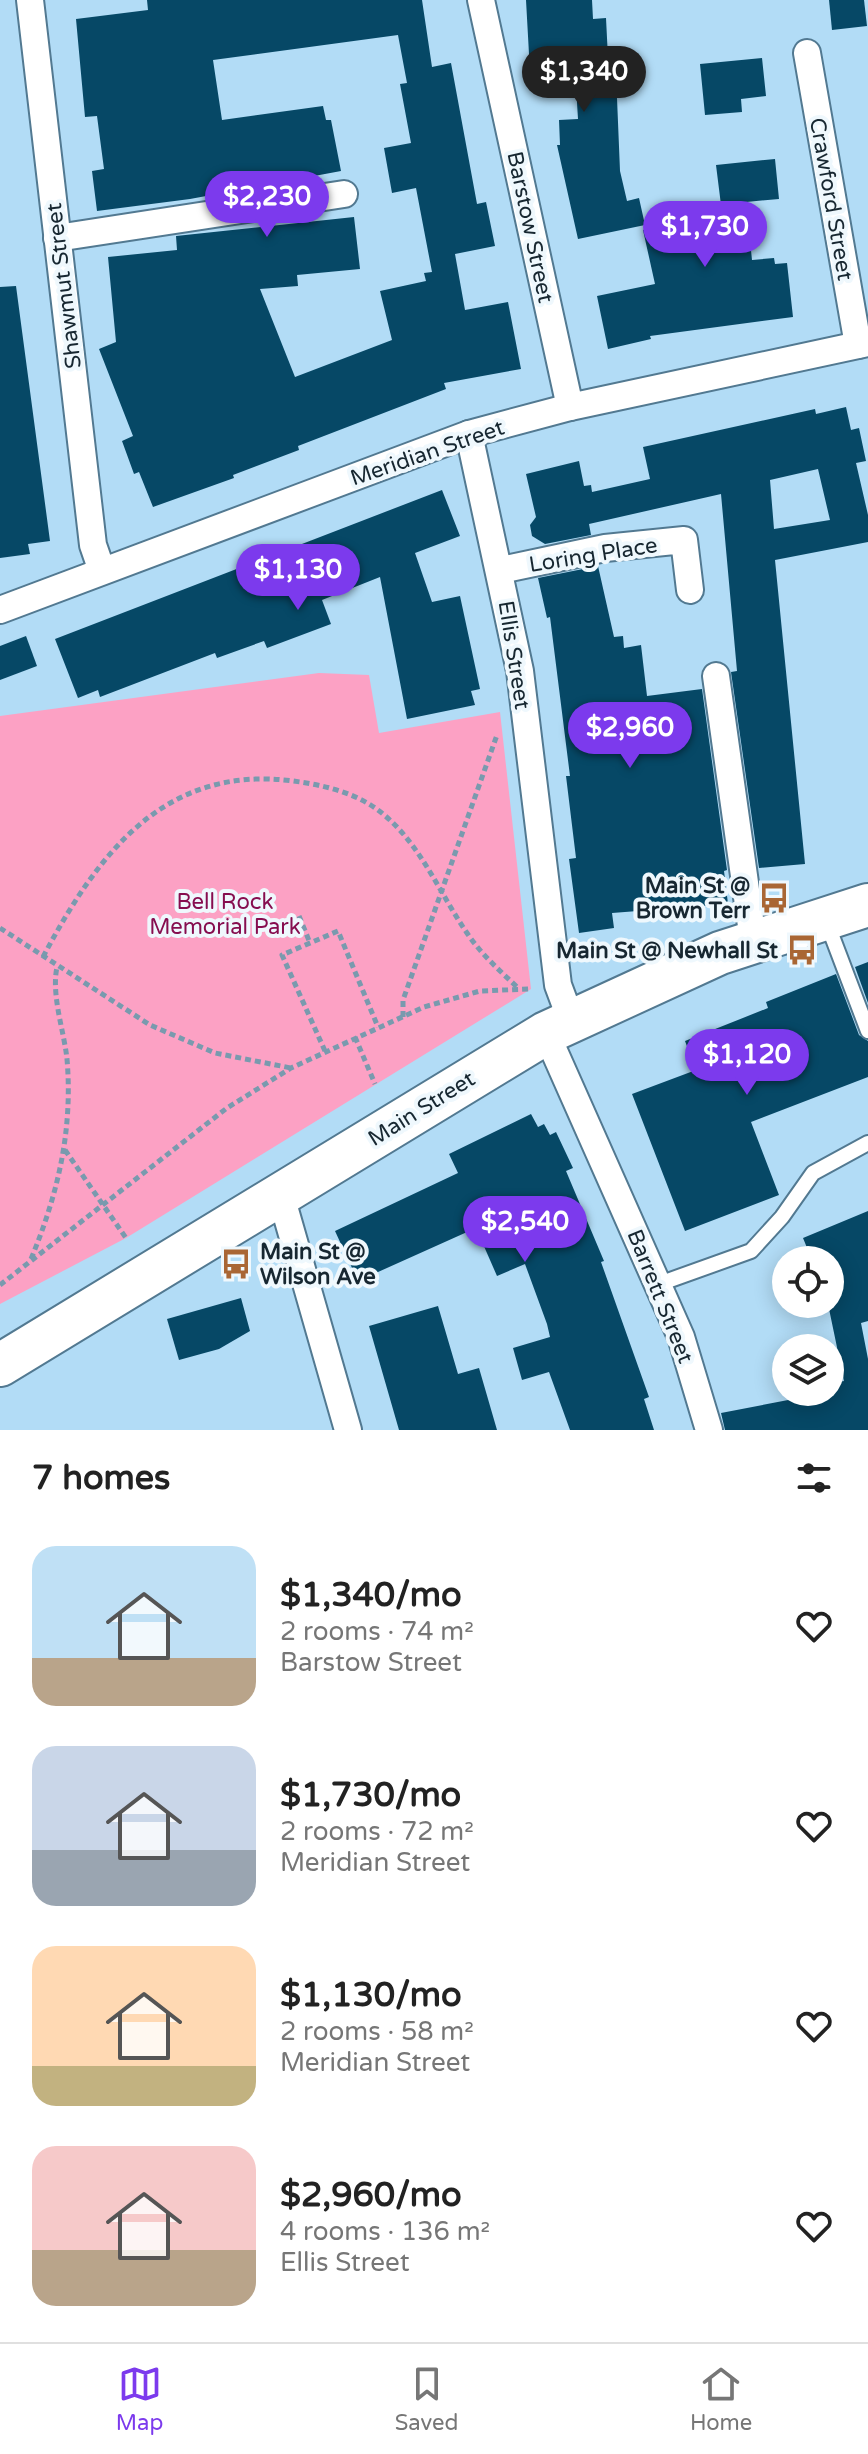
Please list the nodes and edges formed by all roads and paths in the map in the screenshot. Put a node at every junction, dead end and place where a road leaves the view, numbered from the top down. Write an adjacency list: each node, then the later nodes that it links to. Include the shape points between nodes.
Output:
1 (30, 0): 5 (street, Shawmut Street)
2 (481, 0): 7 (street, Barstow Street)
3 (807, 53): 6 (street, Crawford Street)
4 (344, 194): 5 (street)
5 (57, 238): 10 (street, Shawmut Street, via 93,545)
6 (863, 344): 7 (street, Meridian Street)
7 (570, 407): 8 (street, Meridian Street)
8 (469, 434): 9 (street, Ellis Street); 10 (street, Meridian Street)
9 (501, 570): 11 (street, Loring Place, via 605,548 684,540); 27 (street, Ellis Street, via 520,671)
10 (102, 571): 12 (street, Meridian Street)
11 (690, 590)
12 (0, 610)
13 (716, 676): 20 (street)
14 (501, 723): 15 (path)
15 (442, 892): 22 (path, via 399,830 358,797 282,779 226,782 173,801 120,840 88,880); 24 (path, via 490,962); 26 (path, via 403,1000)
16 (868, 905): 18 (main road, Main Street)
17 (299, 916): 21 (path)
18 (825, 918): 20 (main road, Main Street); 29 (lane)
19 (0, 928): 22 (path)
20 (753, 940): 27 (main road, Main Street)
21 (310, 943): 28 (path, via 338,931); 31 (path, via 282,955)
22 (43, 957): 23 (path)
23 (58, 967): 32 (path, via 174,1037 215,1053); 35 (path, via 68,1091)
24 (517, 987): 25 (path); 26 (path, via 470,993)
25 (531, 989)
26 (403, 1017): 28 (path)
27 (559, 1026): 36 (main road, Main Street); 40 (street, Barrett Street)
28 (378, 1027): 30 (path)
29 (868, 1031)
30 (355, 1037): 31 (path); 33 (path)
31 (325, 1051): 32 (path)
32 (291, 1068): 37 (path, via 227,1108)
33 (375, 1084)
34 (868, 1143): 40 (lane, via 813,1173 751,1251)
35 (64, 1150): 37 (path); 39 (path, via 55,1196)
36 (281, 1196): 42 (main road, Main Street); 43 (street)
37 (100, 1204): 38 (path); 39 (path)
38 (126, 1238)
39 (31, 1260): 41 (path)
40 (659, 1284): 44 (street, Barrett Street)
41 (0, 1285)
42 (0, 1365)
43 (348, 1430)
44 (709, 1430)

